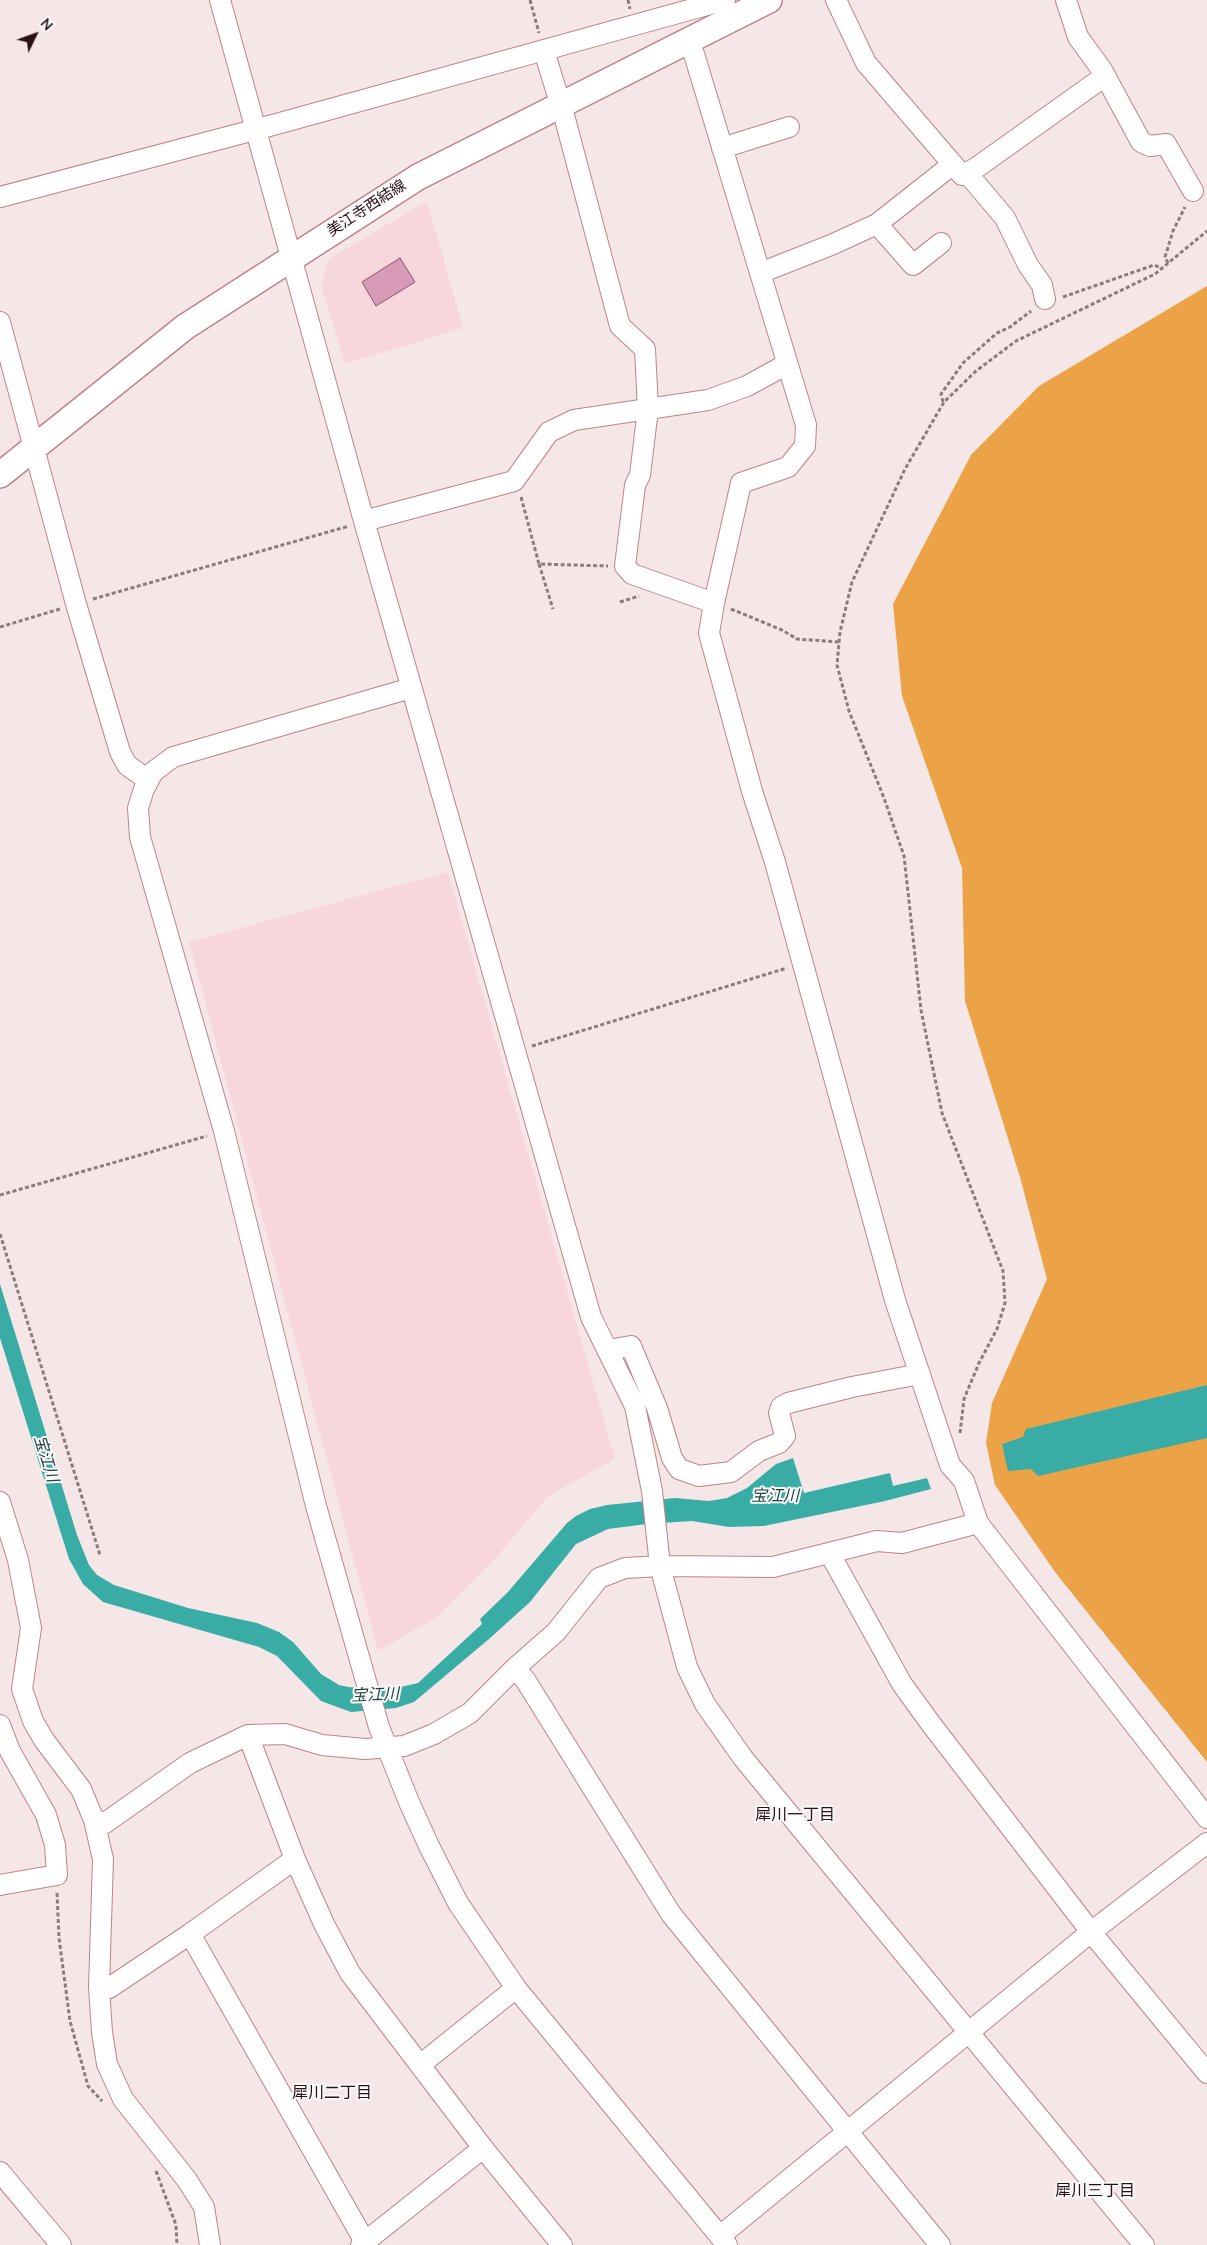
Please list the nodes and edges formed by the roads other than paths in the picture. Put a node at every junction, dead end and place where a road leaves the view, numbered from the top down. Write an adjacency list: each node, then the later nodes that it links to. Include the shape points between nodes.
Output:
1 (220, 0): 11 (street)
2 (769, 0): 5 (main road, 美江寺西結線)
3 (836, 0): 13 (street, via 866,63)
4 (1066, 0): 8 (street, via 1078,37)
5 (734, 5): 6 (main road, 美江寺西結線); 7 (street)
6 (687, 42): 9 (main road, 美江寺西結線); 12 (street, via 694,54)
7 (544, 51): 9 (street); 11 (street)
8 (1105, 76): 13 (street); 14 (street, via 1141,142 1150,146 1166,144)
9 (561, 105): 18 (main road, 美江寺西結線, via 418,177); 23 (street, via 620,326 645,349)
10 (789, 127): 12 (street)
11 (257, 129): 15 (street); 18 (street)
12 (722, 148): 19 (street)
13 (960, 169): 16 (street); 20 (street, via 1004,218 1042,285)
14 (1193, 191)
15 (0, 197)
16 (877, 224): 17 (street, via 913,265); 19 (street)
17 (941, 243)
18 (292, 257): 24 (main road, 美江寺西結線, via 185,327); 26 (street)
19 (760, 273): 22 (street)
20 (1040, 303)
21 (0, 322): 24 (street)
22 (787, 364): 23 (street, via 748,386 708,400); 27 (street, via 806,425 805,446 788,467 741,483)
23 (648, 409): 26 (street, via 574,420 549,432 514,480); 27 (street, via 625,566 632,574)
24 (35, 446): 25 (main road, 美江寺西結線); 29 (street, via 76,604 120,752 127,765)
25 (0, 475)
26 (364, 522): 28 (street)
27 (714, 603): 31 (street, via 709,633 895,1300)
28 (411, 688): 29 (street, via 174,757 153,772); 30 (street, via 591,1317)
29 (148, 780): 39 (street, via 138,808 140,837 224,1131 316,1506)
30 (607, 1350): 31 (street, via 631,1346 657,1408 672,1458 679,1469 699,1476 732,1472 759,1451 779,1443 785,1436 779,1413 781,1407 788,1403); 35 (street, via 635,1406 652,1490)
31 (920, 1374): 33 (street, via 950,1465 964,1481)
32 (0, 1502): 41 (street, via 18,1560 31,1628 22,1689 33,1721 56,1758 81,1789)
33 (978, 1522): 34 (street, via 902,1543 878,1541); 40 (street)
34 (830, 1554): 35 (street, via 773,1567); 45 (street, via 902,1684)
35 (659, 1559): 36 (street, via 599,1578 556,1632); 49 (street, via 687,1667 705,1704 743,1758)
36 (515, 1668): 39 (street, via 470,1713 434,1734 404,1746); 52 (street, via 672,1914)
37 (0, 1725): 44 (street, via 10,1751 46,1816 55,1845 57,1875)
38 (248, 1735): 39 (street, via 285,1734 322,1745); 41 (street, via 190,1763 105,1823); 43 (street)
39 (388, 1748): 48 (street, via 409,1802 447,1882)
40 (1207, 1818)
41 (94, 1820): 47 (street, via 103,1859)
42 (1207, 1843): 45 (street)
43 (296, 1859): 46 (street); 50 (street, via 324,1924 350,1973)
44 (0, 1885)
45 (1091, 1932): 49 (street); 51 (street)
46 (190, 1934): 47 (street, via 109,1988); 56 (street)
47 (99, 1987): 58 (street, via 107,2064 124,2099 204,2207)
48 (516, 1988): 50 (street); 55 (street)
49 (969, 2031): 52 (street); 61 (street)
50 (420, 2065): 53 (street)
51 (1207, 2074)
52 (848, 2130): 55 (street); 60 (street)
53 (483, 2148): 56 (street); 59 (street)
54 (0, 2172): 57 (street)
55 (723, 2240)
56 (363, 2243)
57 (61, 2245)
58 (210, 2245)
59 (562, 2245)
60 (940, 2245)
61 (1144, 2245)

